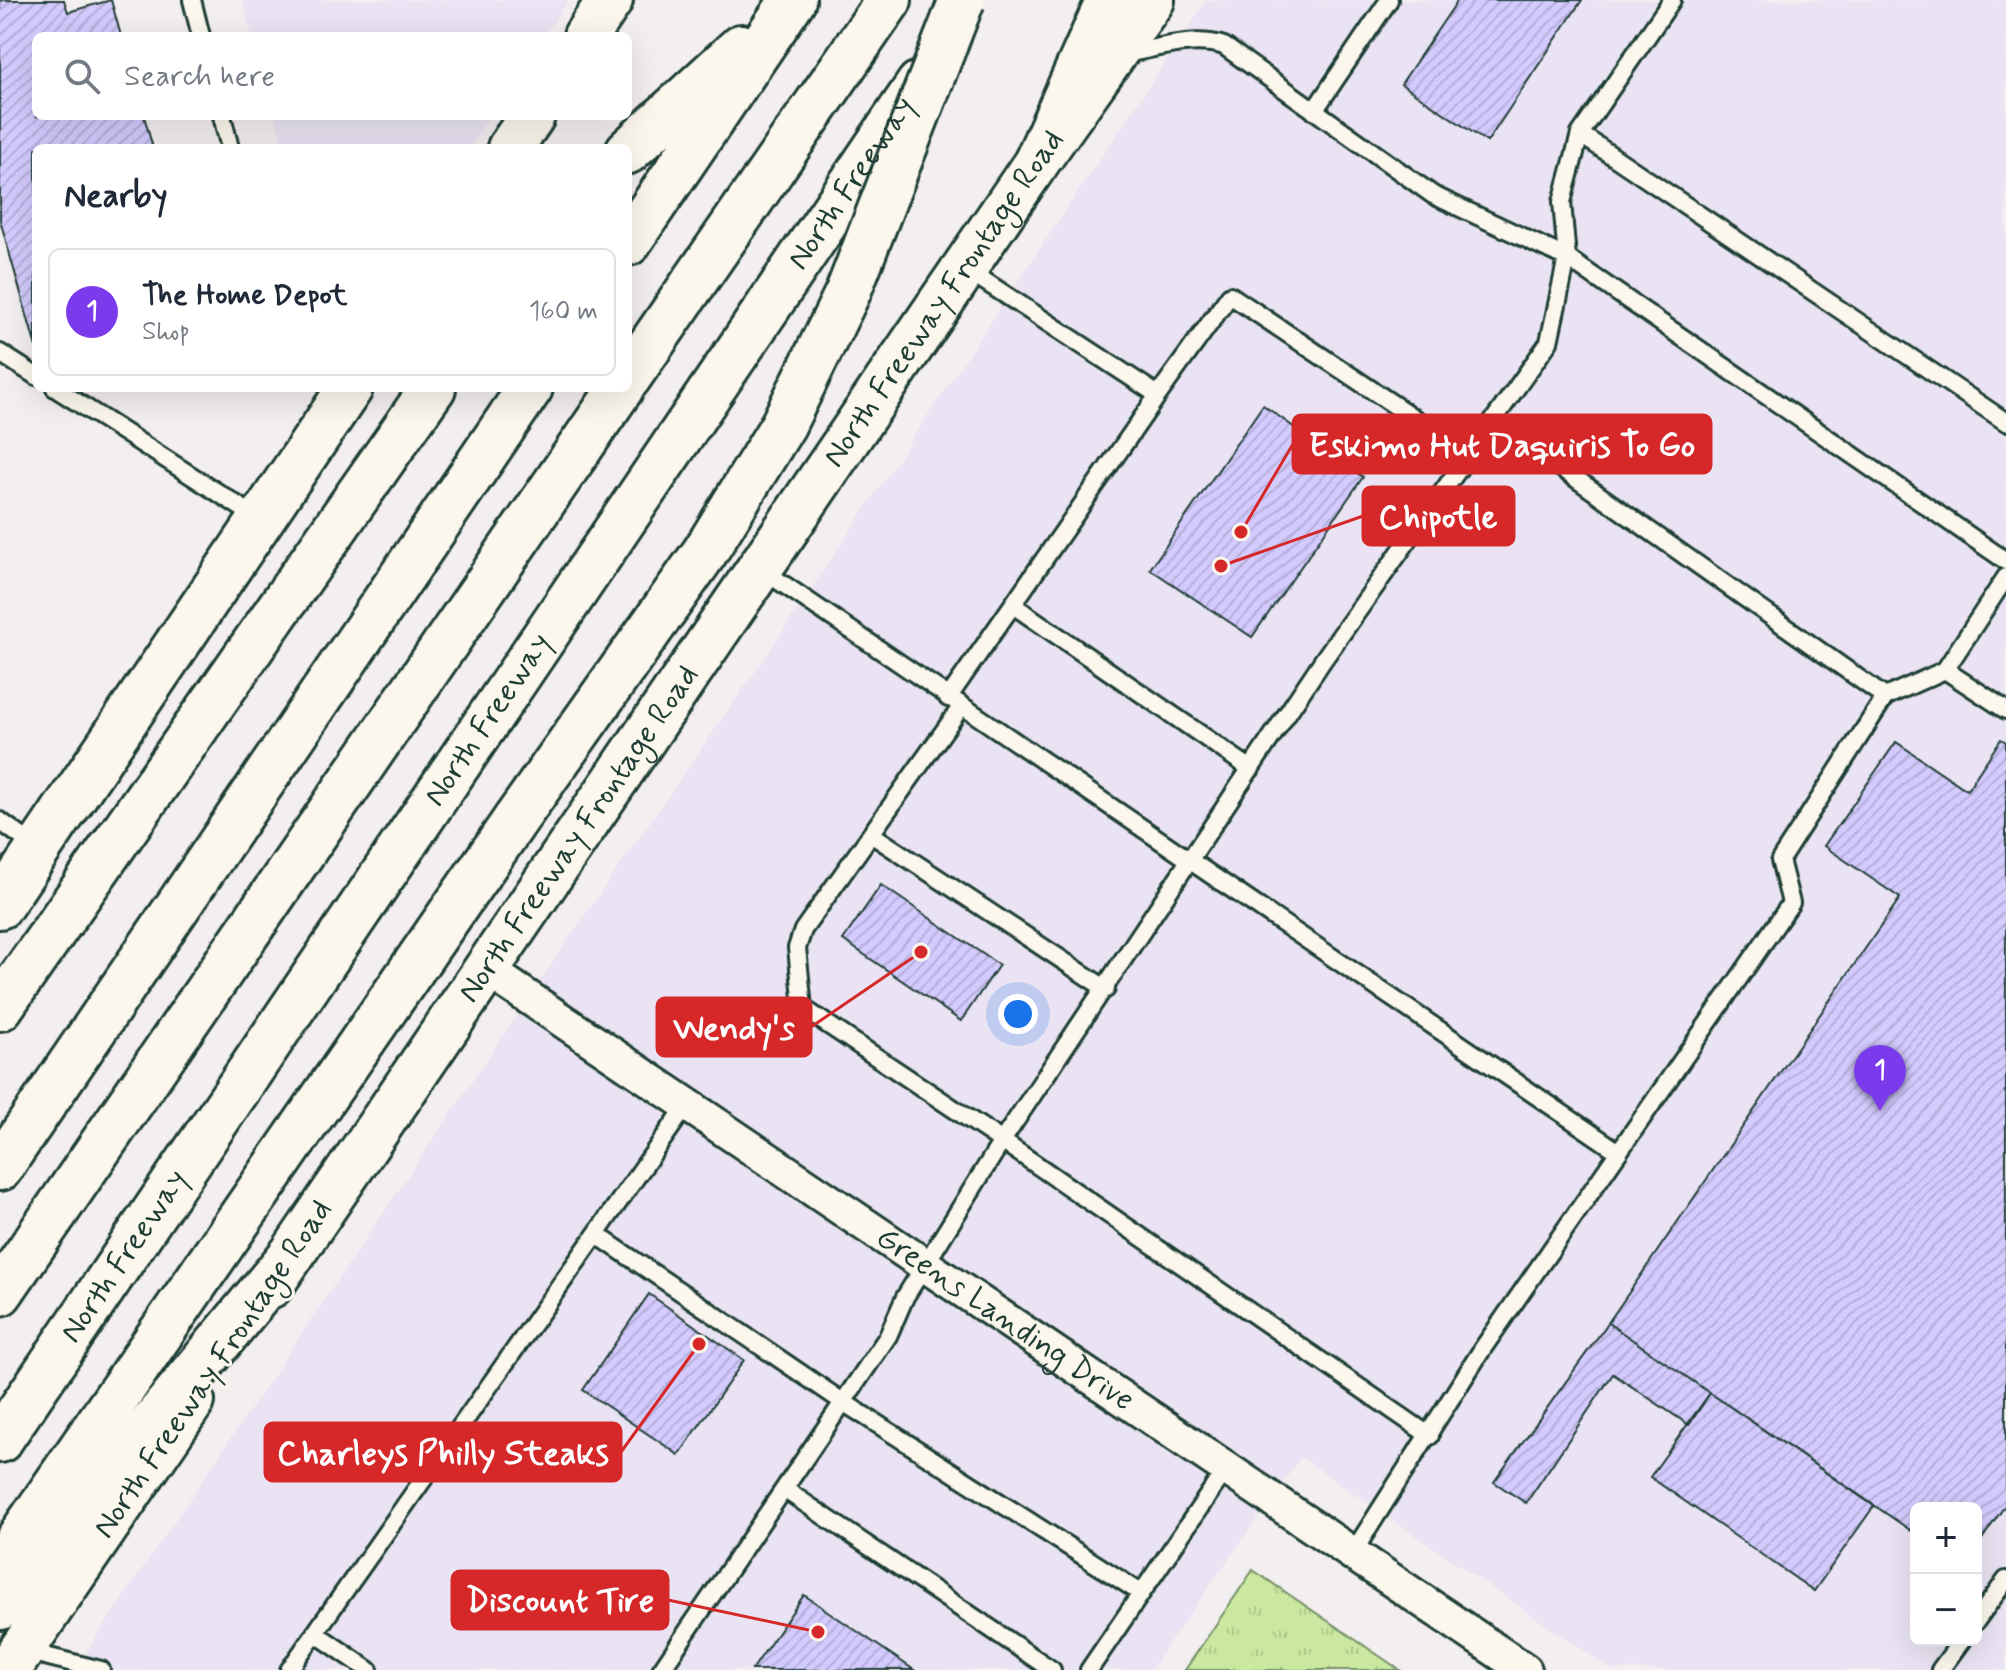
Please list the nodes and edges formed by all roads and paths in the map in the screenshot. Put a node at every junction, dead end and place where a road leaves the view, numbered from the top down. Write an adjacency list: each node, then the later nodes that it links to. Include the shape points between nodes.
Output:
1 (192, 0): 11 (lane)
2 (610, 0): 12 (main road)
3 (793, 0): 20 (main road); 22 (main road)
4 (889, 0): 26 (main road)
5 (962, 0): 69 (main road, bridge, via 848,292 783,425 705,552)
6 (976, 0): 65 (main road, North Freeway)
7 (1109, 0): 21 (main road)
8 (1152, 0): 13 (main road, North Freeway Frontage Road)
9 (1389, 0): 14 (lane)
10 (1672, 0): 17 (lane)
11 (200, 32)
12 (589, 32)
13 (1114, 55): 14 (lane, via 1212,42); 21 (main road, North Freeway Frontage Road)
14 (1314, 111): 23 (lane, via 1433,195)
15 (223, 120): 18 (lane)
16 (529, 120): 19 (main road)
17 (1580, 134): 23 (lane, via 1562,202); 35 (lane)
18 (229, 144)
19 (513, 144)
20 (632, 147)
21 (1036, 163): 24 (main road, North Freeway Frontage Road)
22 (632, 237)
23 (1567, 258): 34 (lane, via 1549,342); 38 (lane)
24 (965, 268): 33 (lane); 39 (main road, North Freeway Frontage Road)
25 (0, 353): 27 (lane)
26 (632, 372)
27 (32, 373)
28 (61, 392): 37 (lane)
29 (347, 392): 37 (main road)
30 (430, 392): 54 (main road)
31 (527, 392): 58 (main road)
32 (618, 392): 62 (main road)
33 (1158, 395): 36 (lane, via 1230,295); 41 (lane)
34 (1493, 420): 36 (lane); 43 (lane)
35 (2006, 422)
36 (1469, 455): 46 (lane)
37 (262, 521): 49 (main road)
38 (2006, 561)
39 (760, 568): 44 (lane); 52 (main road, North Freeway Frontage Road)
40 (2006, 577): 42 (lane)
41 (1013, 605): 44 (lane); 46 (lane)
42 (1945, 670): 43 (lane); 45 (lane)
43 (1885, 697): 57 (lane, via 1780,860 1791,903)
44 (954, 703): 48 (lane); 50 (lane)
45 (2006, 710)
46 (1251, 769): 50 (lane)
47 (0, 821): 49 (lane)
48 (871, 834): 53 (lane); 56 (lane, via 803,930 797,948 803,1008)
49 (39, 849): 51 (main road)
50 (1190, 862): 53 (lane); 57 (lane)
51 (0, 906)
52 (486, 969): 55 (street, Greens Landing Drive); 60 (main road, North Freeway Frontage Road)
53 (1106, 989): 56 (lane)
54 (0, 1008)
55 (687, 1105): 59 (lane); 61 (street, Greens Landing Drive)
56 (1002, 1141): 61 (lane); 64 (lane)
57 (1619, 1152): 64 (lane, via 1483,1348)
58 (0, 1168)
59 (597, 1235): 63 (lane); 74 (lane)
60 (293, 1253): 72 (main road); 76 (main road, North Freeway Frontage Road)
61 (924, 1265): 63 (lane, via 888,1336); 66 (street, Greens Landing Drive)
62 (0, 1293)
63 (843, 1402): 67 (lane); 71 (lane)
64 (1430, 1436): 68 (lane)
65 (0, 1440)
66 (1226, 1469): 68 (street, Greens Landing Drive); 71 (lane)
67 (784, 1489): 80 (lane); 81 (lane)
68 (1352, 1554): 83 (street, Greens Landing Drive)
69 (0, 1566)
70 (2006, 1580): 73 (lane)
71 (1141, 1593): 82 (lane)
72 (0, 1607)
73 (1982, 1613)
74 (315, 1633): 78 (lane); 79 (lane)
75 (1958, 1646): 84 (lane)
76 (15, 1660): 77 (lane)
77 (101, 1670)
78 (289, 1670)
79 (369, 1670)
80 (661, 1670)
81 (1052, 1670)
82 (1089, 1670)
83 (1525, 1670)
84 (1940, 1670)

